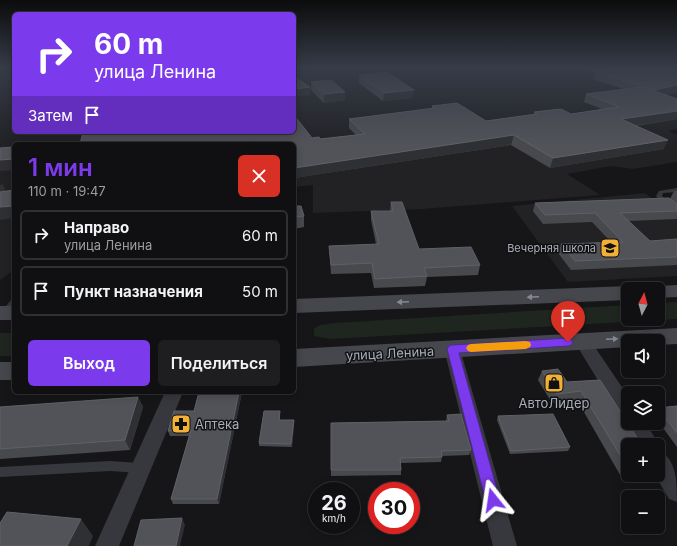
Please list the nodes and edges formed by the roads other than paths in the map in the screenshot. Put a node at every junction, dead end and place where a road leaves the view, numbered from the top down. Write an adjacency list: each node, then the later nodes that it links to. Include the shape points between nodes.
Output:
1 (677, 190): 2 (lane, via 661,192 659,196)
2 (677, 212)
3 (677, 291): 4 (main road)
4 (665, 292)
5 (621, 293): 6 (main road, one-way to 6)
6 (296, 306)
7 (677, 336): 8 (main road, улица Ленина, one-way to 7)
8 (582, 341): 9 (main road, улица Ленина); 14 (street)
9 (452, 349): 10 (main road, улица Ленина); 20 (street)
10 (296, 358)
11 (0, 371): 12 (main road)
12 (12, 371)
13 (173, 394): 15 (street)
14 (621, 401)
15 (141, 468): 17 (lane, via 110,466); 19 (street)
16 (665, 471): 18 (street)
17 (0, 472)
18 (677, 491)
19 (107, 546)
20 (505, 546)

